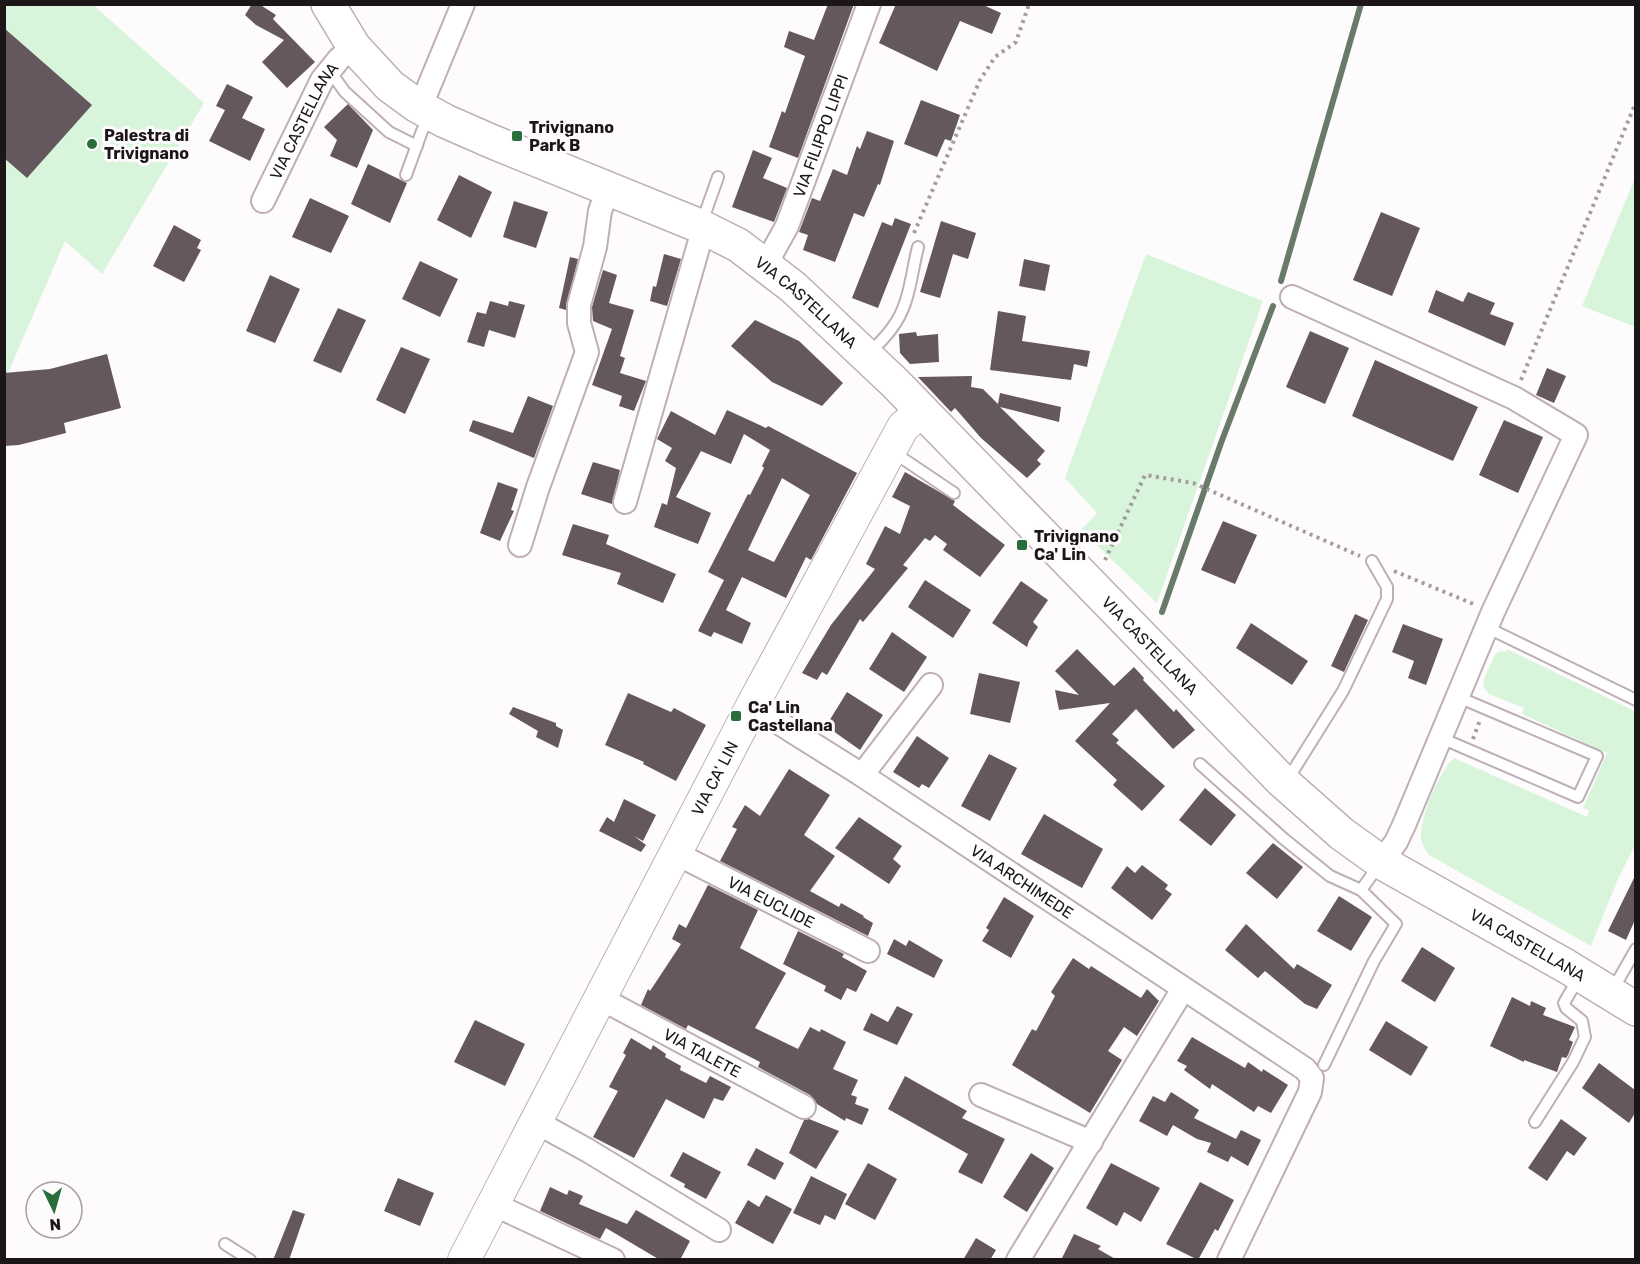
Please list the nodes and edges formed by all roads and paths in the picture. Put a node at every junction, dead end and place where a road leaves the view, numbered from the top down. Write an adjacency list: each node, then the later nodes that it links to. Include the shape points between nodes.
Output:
1 (463, 4): 8 (street, via 427,91)
2 (869, 4): 17 (street, VIA FILIPPO LIPPI, via 787,226)
3 (1029, 4): 15 (path, via 1016,42 995,57 980,80)
4 (332, 6): 5 (main road, VIA CASTELLANA)
5 (354, 47): 6 (street, VIA CASTELLANA); 8 (main road, VIA CASTELLANA, via 390,86)
6 (329, 70): 9 (lane, via 345,92 388,132); 13 (street, VIA CASTELLANA)
7 (1635, 102): 20 (path)
8 (424, 109): 9 (lane); 12 (main road, VIA CASTELLANA)
9 (417, 146): 10 (lane)
10 (406, 175)
11 (718, 177): 14 (lane)
12 (608, 189): 14 (main road, VIA CASTELLANA); 25 (street, via 579,305 579,323 587,352)
13 (263, 201)
14 (703, 227): 17 (main road, VIA CASTELLANA); 24 (street)
15 (913, 237)
16 (918, 247): 19 (lane, via 901,314)
17 (764, 263): 19 (main road, VIA CASTELLANA)
18 (1292, 297): 20 (street)
19 (868, 355): 21 (main road, VIA CASTELLANA)
20 (1514, 398): 28 (street, via 1576,435)
21 (922, 411): 22 (street, VIA CA' LIN, via 903,427); 38 (main road, VIA CASTELLANA)
22 (891, 450): 23 (lane); 32 (street, VIA CA' LIN, via 871,497)
23 (954, 493)
24 (625, 502)
25 (520, 545)
26 (1105, 560): 27 (path, via 1145,475 1217,493)
27 (1372, 561): 28 (path); 38 (lane, via 1387,587 1387,599 1343,691 1293,771)
28 (1490, 620): 30 (street); 31 (lane)
29 (931, 685): 37 (street)
30 (1458, 697): 34 (street); 34 (lane, via 1597,756 1578,797)
31 (1635, 700)
32 (752, 706): 37 (street, VIA ARCHIMEDE); 39 (street, VIA CA' LIN)
33 (1481, 718): 35 (path)
34 (1441, 738): 40 (street, via 1396,842)
35 (1473, 739)
36 (1200, 764): 41 (lane, via 1330,876)
37 (862, 775): 45 (street, VIA ARCHIMEDE)
38 (1282, 781): 40 (main road, VIA CASTELLANA, via 1342,834)
39 (675, 853): 43 (street, VIA EUCLIDE); 46 (street, VIA CA' LIN)
40 (1381, 862): 41 (lane); 44 (main road, VIA CASTELLANA)
41 (1361, 890): 48 (lane, via 1396,924)
42 (1635, 949): 47 (lane)
43 (868, 951)
44 (1581, 974): 47 (main road, VIA CASTELLANA); 52 (lane, via 1564,1003 1582,1021 1585,1037)
45 (1183, 989): 53 (street); 61 (street, VIA ARCHIMEDE, via 1305,1069 1312,1078 1310,1092)
46 (600, 998): 50 (street, VIA TALETE); 51 (street, VIA CA' LIN)
47 (1623, 1001)
48 (1324, 1065)
49 (986, 1088): 53 (street)
50 (804, 1107)
51 (536, 1122): 54 (street, VIA CA' LIN); 55 (street)
52 (1535, 1122)
53 (1091, 1142): 60 (street)
54 (493, 1204): 58 (street, VIA CA' LIN); 59 (street)
55 (719, 1230)
56 (225, 1244): 57 (lane)
57 (250, 1260)
58 (464, 1260)
59 (613, 1260)
60 (1018, 1260)
61 (1229, 1260)

